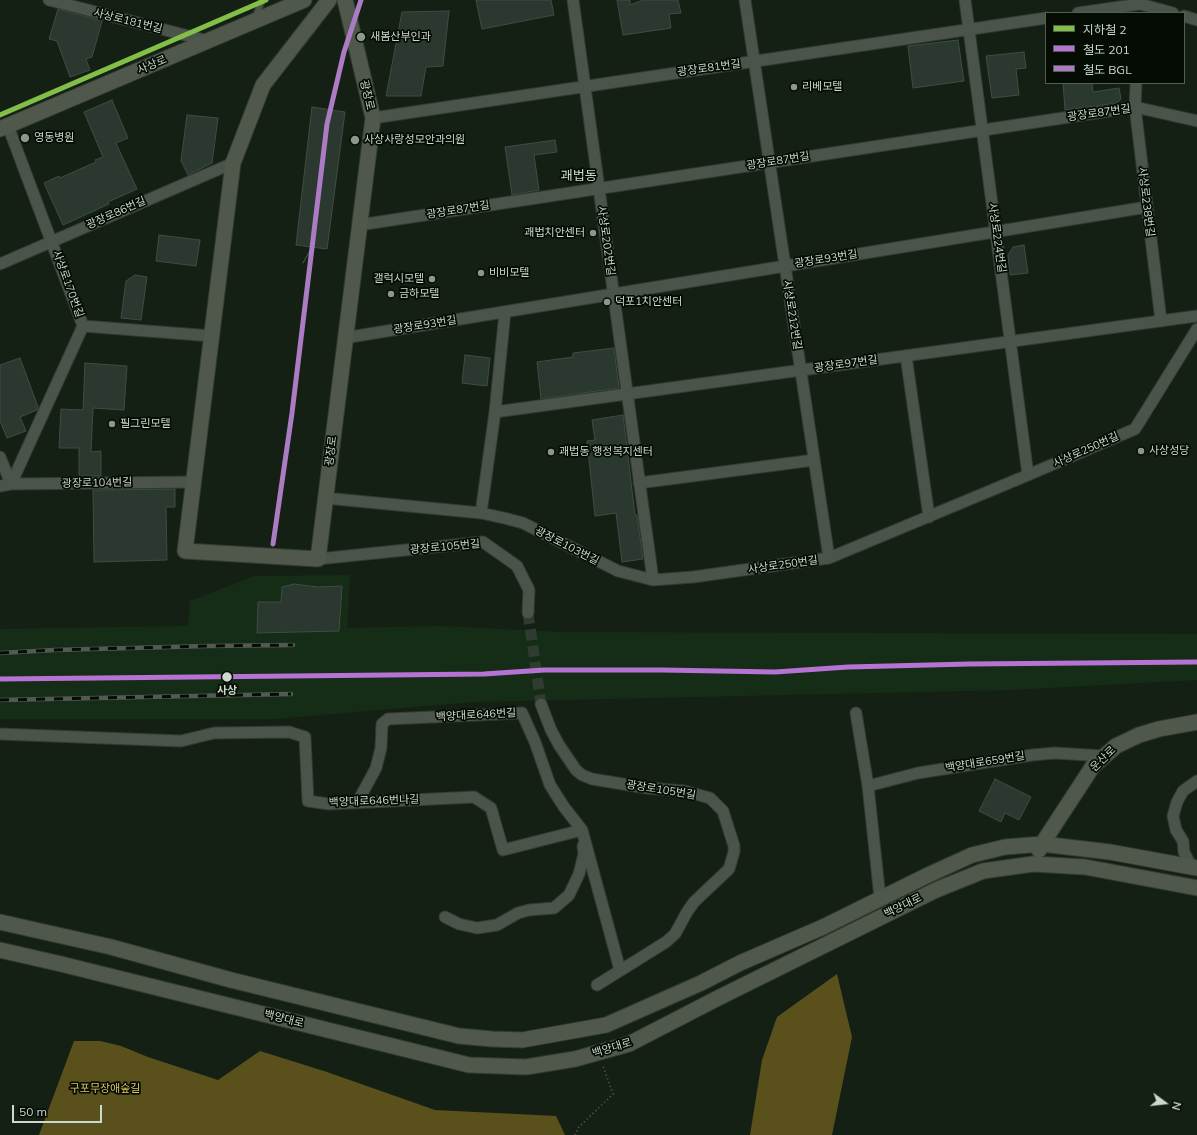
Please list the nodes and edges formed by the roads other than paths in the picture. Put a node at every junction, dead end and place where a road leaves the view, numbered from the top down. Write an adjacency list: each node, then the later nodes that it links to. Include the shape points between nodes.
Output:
1 (49, 0): 17 (street, 사상로181번길)
2 (262, 0): 15 (lane)
3 (304, 0): 15 (main road, 사상로)
4 (329, 0): 26 (main road, via 262,86)
5 (345, 0): 22 (main road, 광장로)
6 (573, 0): 20 (street, 사상로202번길)
7 (744, 0): 18 (street, 사상로212번길)
8 (965, 0): 16 (street, 사상로224번길)
9 (1140, 6): 10 (street); 11 (street)
10 (1087, 12)
11 (1168, 12)
12 (1185, 16): 14 (street)
13 (1045, 18): 16 (street, 광장로81번길)
14 (1197, 20)
15 (254, 22): 17 (main road, 사상로)
16 (969, 29): 18 (street, 광장로81번길); 25 (street, 사상로224번길)
17 (208, 41): 24 (main road, 사상로)
18 (754, 61): 20 (street, 광장로81번길); 27 (street, 사상로212번길)
19 (1136, 84): 21 (street, 사상로238번길)
20 (585, 86): 22 (street, 광장로81번길); 28 (street, 사상로202번길)
21 (1135, 107): 23 (street, 광장로87번길); 25 (street, 광장로87번길); 29 (street, 사상로238번길)
22 (373, 118): 30 (main road, 광장로)
23 (1197, 121)
24 (4, 127): 32 (street, 사상로170번길)
25 (982, 130): 27 (street, 광장로87번길); 31 (street, 사상로224번길)
26 (233, 163): 32 (street, 광장로86번길); 41 (main road)
27 (769, 163): 28 (street, 광장로87번길); 34 (street, 사상로212번길)
28 (599, 189): 30 (street, 광장로87번길); 35 (street, 사상로202번길)
29 (1147, 207): 31 (street, 광장로93번길); 38 (street, 사상로238번길)
30 (359, 226): 42 (main road, 광장로)
31 (996, 232): 34 (street, 광장로93번길); 43 (street, 사상로224번길)
32 (52, 242): 33 (street, 광장로86번길); 39 (street, 사상로170번길)
33 (0, 264)
34 (785, 266): 35 (street, 광장로93번길); 45 (street, 사상로212번길)
35 (613, 294): 36 (street, 광장로93번길); 46 (street, 사상로202번길)
36 (505, 312): 42 (street, 광장로93번길); 47 (street)
37 (1197, 316): 38 (street, 광장로97번길)
38 (1161, 321): 43 (street, 광장로97번길)
39 (83, 326): 41 (street); 53 (street, 사상로170번길)
40 (1197, 329): 50 (street, 사상로250번길, via 1135,429)
41 (212, 336): 51 (main road)
42 (344, 338): 55 (main road, 광장로)
43 (1010, 342): 44 (street, 광장로97번길); 50 (street, 사상로224번길)
44 (906, 356): 45 (street, 광장로97번길); 57 (street)
45 (801, 370): 46 (street, 광장로97번길); 49 (street, 사상로212번길)
46 (627, 394): 47 (street, 광장로97번길); 52 (street, 사상로202번길)
47 (496, 412): 56 (street)
48 (0, 457): 53 (street)
49 (814, 460): 52 (street); 58 (street, 사상로212번길)
50 (1028, 475): 57 (street, 사상로250번길)
51 (194, 482): 53 (street, 광장로104번길); 59 (main road, via 185,551)
52 (639, 483): 60 (street, 사상로202번길)
53 (11, 484): 54 (street, 광장로104번길)
54 (0, 486)
55 (325, 498): 56 (street, 광장로103번길); 59 (main road, 광장로)
56 (481, 514): 60 (street, 광장로103번길, via 523,523 618,571)
57 (929, 517): 58 (street, 사상로250번길)
58 (829, 558): 60 (street, 사상로250번길)
59 (318, 559): 61 (street, 광장로105번길, via 483,542 517,566 529,590)
60 (653, 580)
61 (528, 613)
62 (541, 704): 79 (street, 광장로105번길, via 559,745 582,775 646,788 684,791 710,798 722,811 734,846 729,869 694,902 675,934)
63 (856, 713): 68 (street)
64 (1197, 722): 66 (main road, 운산로, via 1140,735 1116,746)
65 (0, 734): 69 (street, 백양대로646번나길, via 181,741 214,733 290,732 305,737 308,801 329,804)
66 (1104, 756): 68 (street, 백양대로659번길, via 1055,753 1032,755 918,773); 71 (main road, 운산로, via 1093,766)
67 (1197, 780): 73 (street, 백양대로, via 1183,791 1173,816 1176,830 1183,841 1184,852)
68 (868, 786): 75 (street)
69 (358, 803): 70 (street, 백양대로646번나길, via 474,797 491,808 503,850); 70 (street, 백양대로646번길, via 376,768 381,748 382,724 388,720 522,712 550,785)
70 (582, 830): 76 (street, via 584,854 579,874 569,895 554,908 529,910 497,925 477,928 459,924); 79 (street, 백양대로646번길)
71 (1042, 844): 72 (main road, 운산로); 73 (main road, 백양대로, via 1110,852); 75 (main road, 백양대로, via 1006,847 972,855)
72 (1033, 864): 74 (main road, 백양대로, via 1085,867); 78 (main road, 백양대로, via 983,871 936,890 628,1044 575,1059 526,1067 470,1065)
73 (1194, 867)
74 (1197, 888)
75 (880, 898): 77 (main road, 백양대로, via 606,1025 522,1040 459,1036 231,980 111,947)
76 (445, 917)
77 (0, 922)
78 (0, 950)
79 (620, 970): 80 (street, 광장로105번길)
80 (597, 985)

